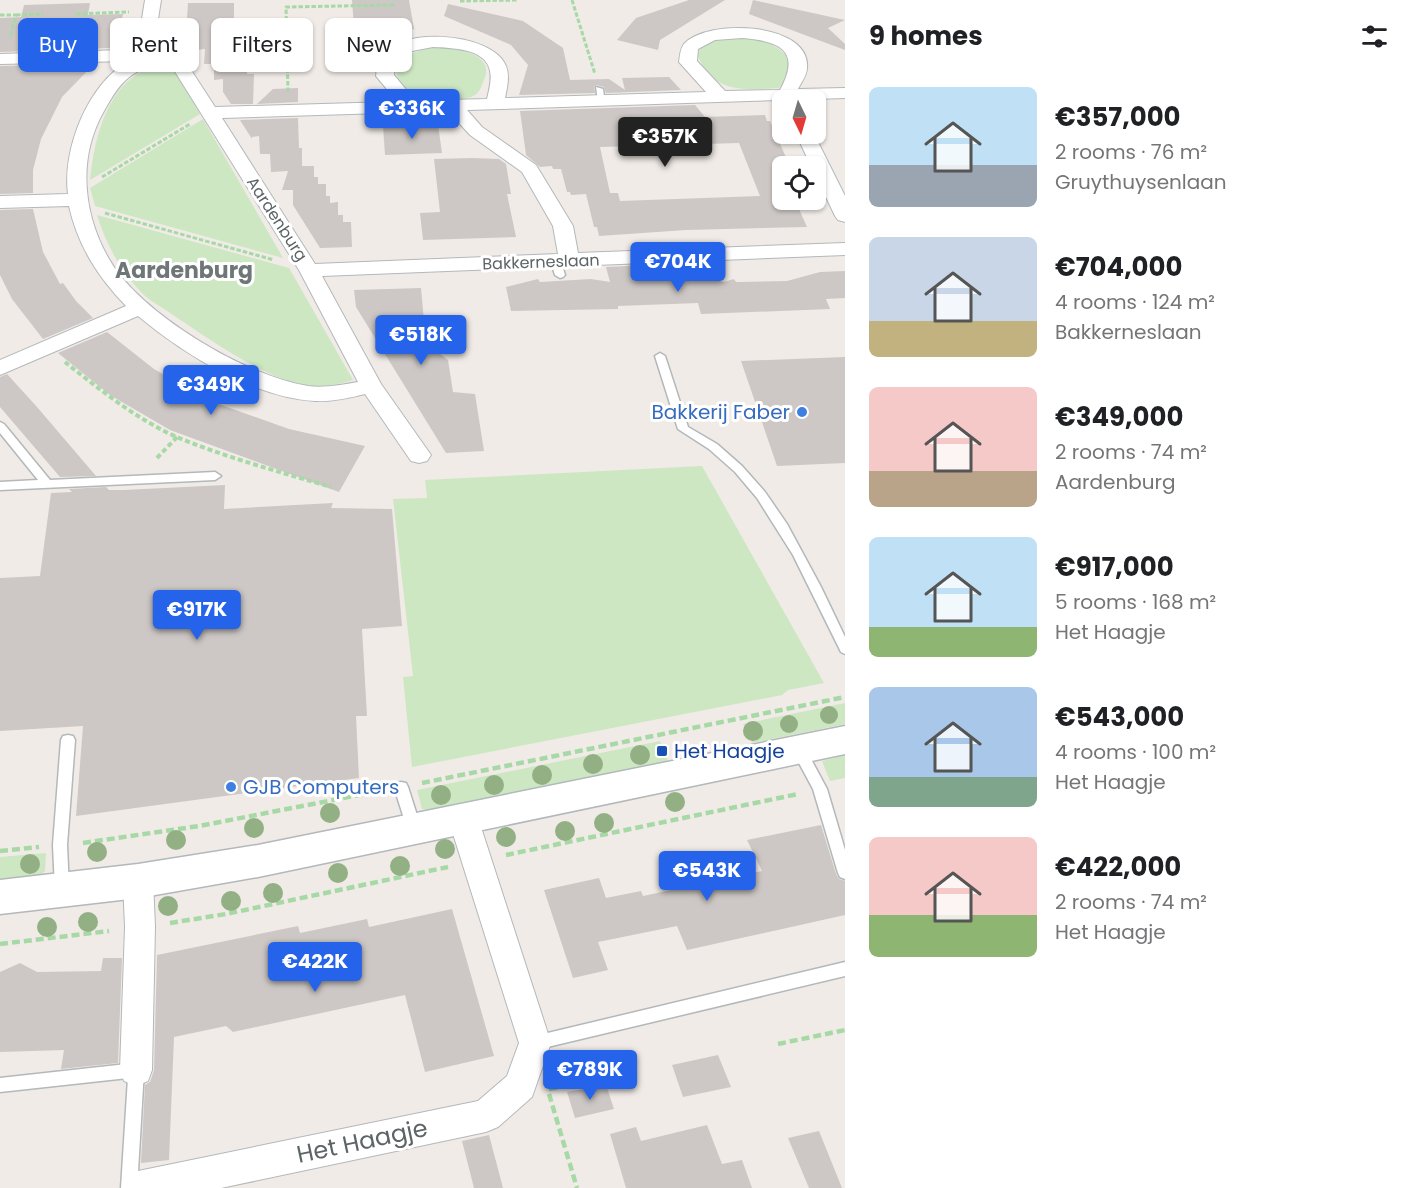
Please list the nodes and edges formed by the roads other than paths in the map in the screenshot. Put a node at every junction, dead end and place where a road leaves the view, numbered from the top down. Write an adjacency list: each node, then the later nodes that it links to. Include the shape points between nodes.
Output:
1 (110, 55): 2 (street)
2 (0, 59)
3 (124, 72): 15 (street, via 87,124 77,152)
4 (183, 72): 13 (street, Aardenburg)
5 (791, 90): 8 (street, via 799,68 798,57 789,47 772,37 736,32 702,39 690,48 688,62)
6 (845, 93): 7 (street)
7 (826, 95)
8 (720, 97): 9 (street); 10 (street, via 601,95)
9 (772, 98)
10 (496, 104): 11 (street); 12 (street, via 500,75 495,62 484,52 463,44 440,42 397,51 386,62 386,76 399,92)
11 (453, 105): 12 (street); 19 (street, via 476,131 529,170 562,226)
12 (400, 107): 13 (street)
13 (209, 113): 20 (street, Aardenburg)
14 (810, 144): 17 (street)
15 (76, 200): 16 (street); 21 (street, via 100,262)
16 (0, 202)
17 (845, 216)
18 (845, 249): 19 (street, Bakkerneslaan)
19 (562, 266): 20 (street, Bakkerneslaan)
20 (309, 270): 24 (street, Aardenburg)
21 (142, 307): 23 (street); 24 (street, via 185,341 261,381 310,393)
22 (660, 356): 30 (lane, via 683,429 702,438 750,480 786,536)
23 (0, 368)
24 (371, 386): 26 (street, Aardenburg)
25 (0, 426): 28 (lane)
26 (419, 455)
27 (215, 476): 28 (lane)
28 (47, 484): 29 (lane)
29 (0, 486)
30 (845, 649)
31 (68, 740): 39 (lane, via 60,845)
32 (845, 740): 33 (main road)
33 (799, 750): 35 (main road); 37 (lane, via 820,789)
34 (401, 787): 36 (lane)
35 (464, 818): 36 (main road); 42 (street)
36 (415, 829): 38 (main road)
37 (845, 873)
38 (138, 881): 39 (main road); 43 (street)
39 (62, 890): 40 (main road)
40 (0, 897)
41 (845, 969): 42 (lane)
42 (535, 1043): 46 (street, Het Haagje, via 520,1086 486,1116)
43 (136, 1070): 44 (lane); 45 (lane)
44 (0, 1085)
45 (129, 1188)
46 (138, 1188)

